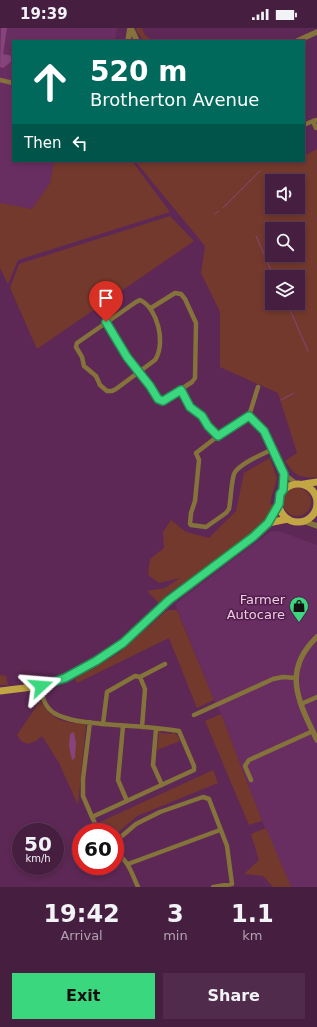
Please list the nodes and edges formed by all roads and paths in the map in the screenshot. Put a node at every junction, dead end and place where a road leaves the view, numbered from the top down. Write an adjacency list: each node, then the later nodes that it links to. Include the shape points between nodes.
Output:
1 (131, 28): 3 (street); 4 (street)
2 (317, 32): 5 (street)
3 (128, 40)
4 (137, 40)
5 (299, 40)
6 (0, 80): 7 (street)
7 (12, 82)
8 (315, 120): 9 (street); 10 (street)
9 (306, 124)
10 (316, 128)
11 (151, 308): 12 (street, via 140,300); 13 (street, via 158,323 160,349 155,360); 15 (street, via 175,293 181,294 196,323 195,378)
12 (106, 322): 13 (street); 13 (street, via 77,343 76,347 84,366 96,376 100,385 107,391 116,389)
13 (139, 372): 15 (street, via 158,399 163,401)
14 (258, 386): 16 (street, via 256,402)
15 (181, 390): 17 (street, via 190,407 202,416)
16 (249, 416): 17 (street); 18 (street, via 264,431)
17 (218, 436): 18 (street, via 196,453 199,460 191,525 206,527 226,513 229,509 234,474 257,456)
18 (273, 449): 19 (street)
19 (284, 474): 21 (street); 23 (street)
20 (317, 482): 22 (main road)
21 (296, 483): 22 (main road); 23 (main road)
22 (304, 484): 24 (main road)
23 (283, 490): 25 (main road)
24 (316, 493): 26 (main road)
25 (279, 504): 27 (main road, via 280,510); 29 (main road)
26 (317, 508): 28 (main road)
27 (288, 519): 28 (main road); 29 (main road)
28 (303, 521): 30 (street)
29 (268, 523): 35 (main road, via 169,600 123,643 65,678)
30 (317, 526)
31 (317, 637): 34 (street, via 300,658)
32 (165, 664): 33 (street)
33 (140, 677): 41 (street, via 135,676 106,692); 43 (street, via 145,688)
34 (296, 678): 38 (street); 39 (street, via 273,679)
35 (41, 686): 36 (main road); 40 (street, via 43,702 54,713 65,718)
36 (0, 691)
37 (317, 697): 38 (street)
38 (300, 704): 45 (street)
39 (194, 715)
40 (90, 722): 41 (street); 50 (street, via 83,791)
41 (103, 724): 42 (street)
42 (123, 726): 43 (street); 49 (street, via 118,780)
43 (142, 727): 44 (street)
44 (156, 729): 48 (street, via 153,765); 48 (street, via 179,730 194,766 192,772)
45 (313, 731): 46 (street); 47 (street, via 249,760 245,766)
46 (317, 740)
47 (251, 780)
48 (162, 785): 49 (street)
49 (127, 801): 50 (street)
50 (92, 817): 51 (street)
51 (95, 823)
52 (220, 830): 53 (street, via 209,799 203,797 160,812 136,824); 55 (street); 57 (street, via 228,849 232,884)
53 (124, 834)
54 (124, 859): 55 (street)
55 (128, 864): 56 (street)
56 (138, 887)
57 (213, 887)

